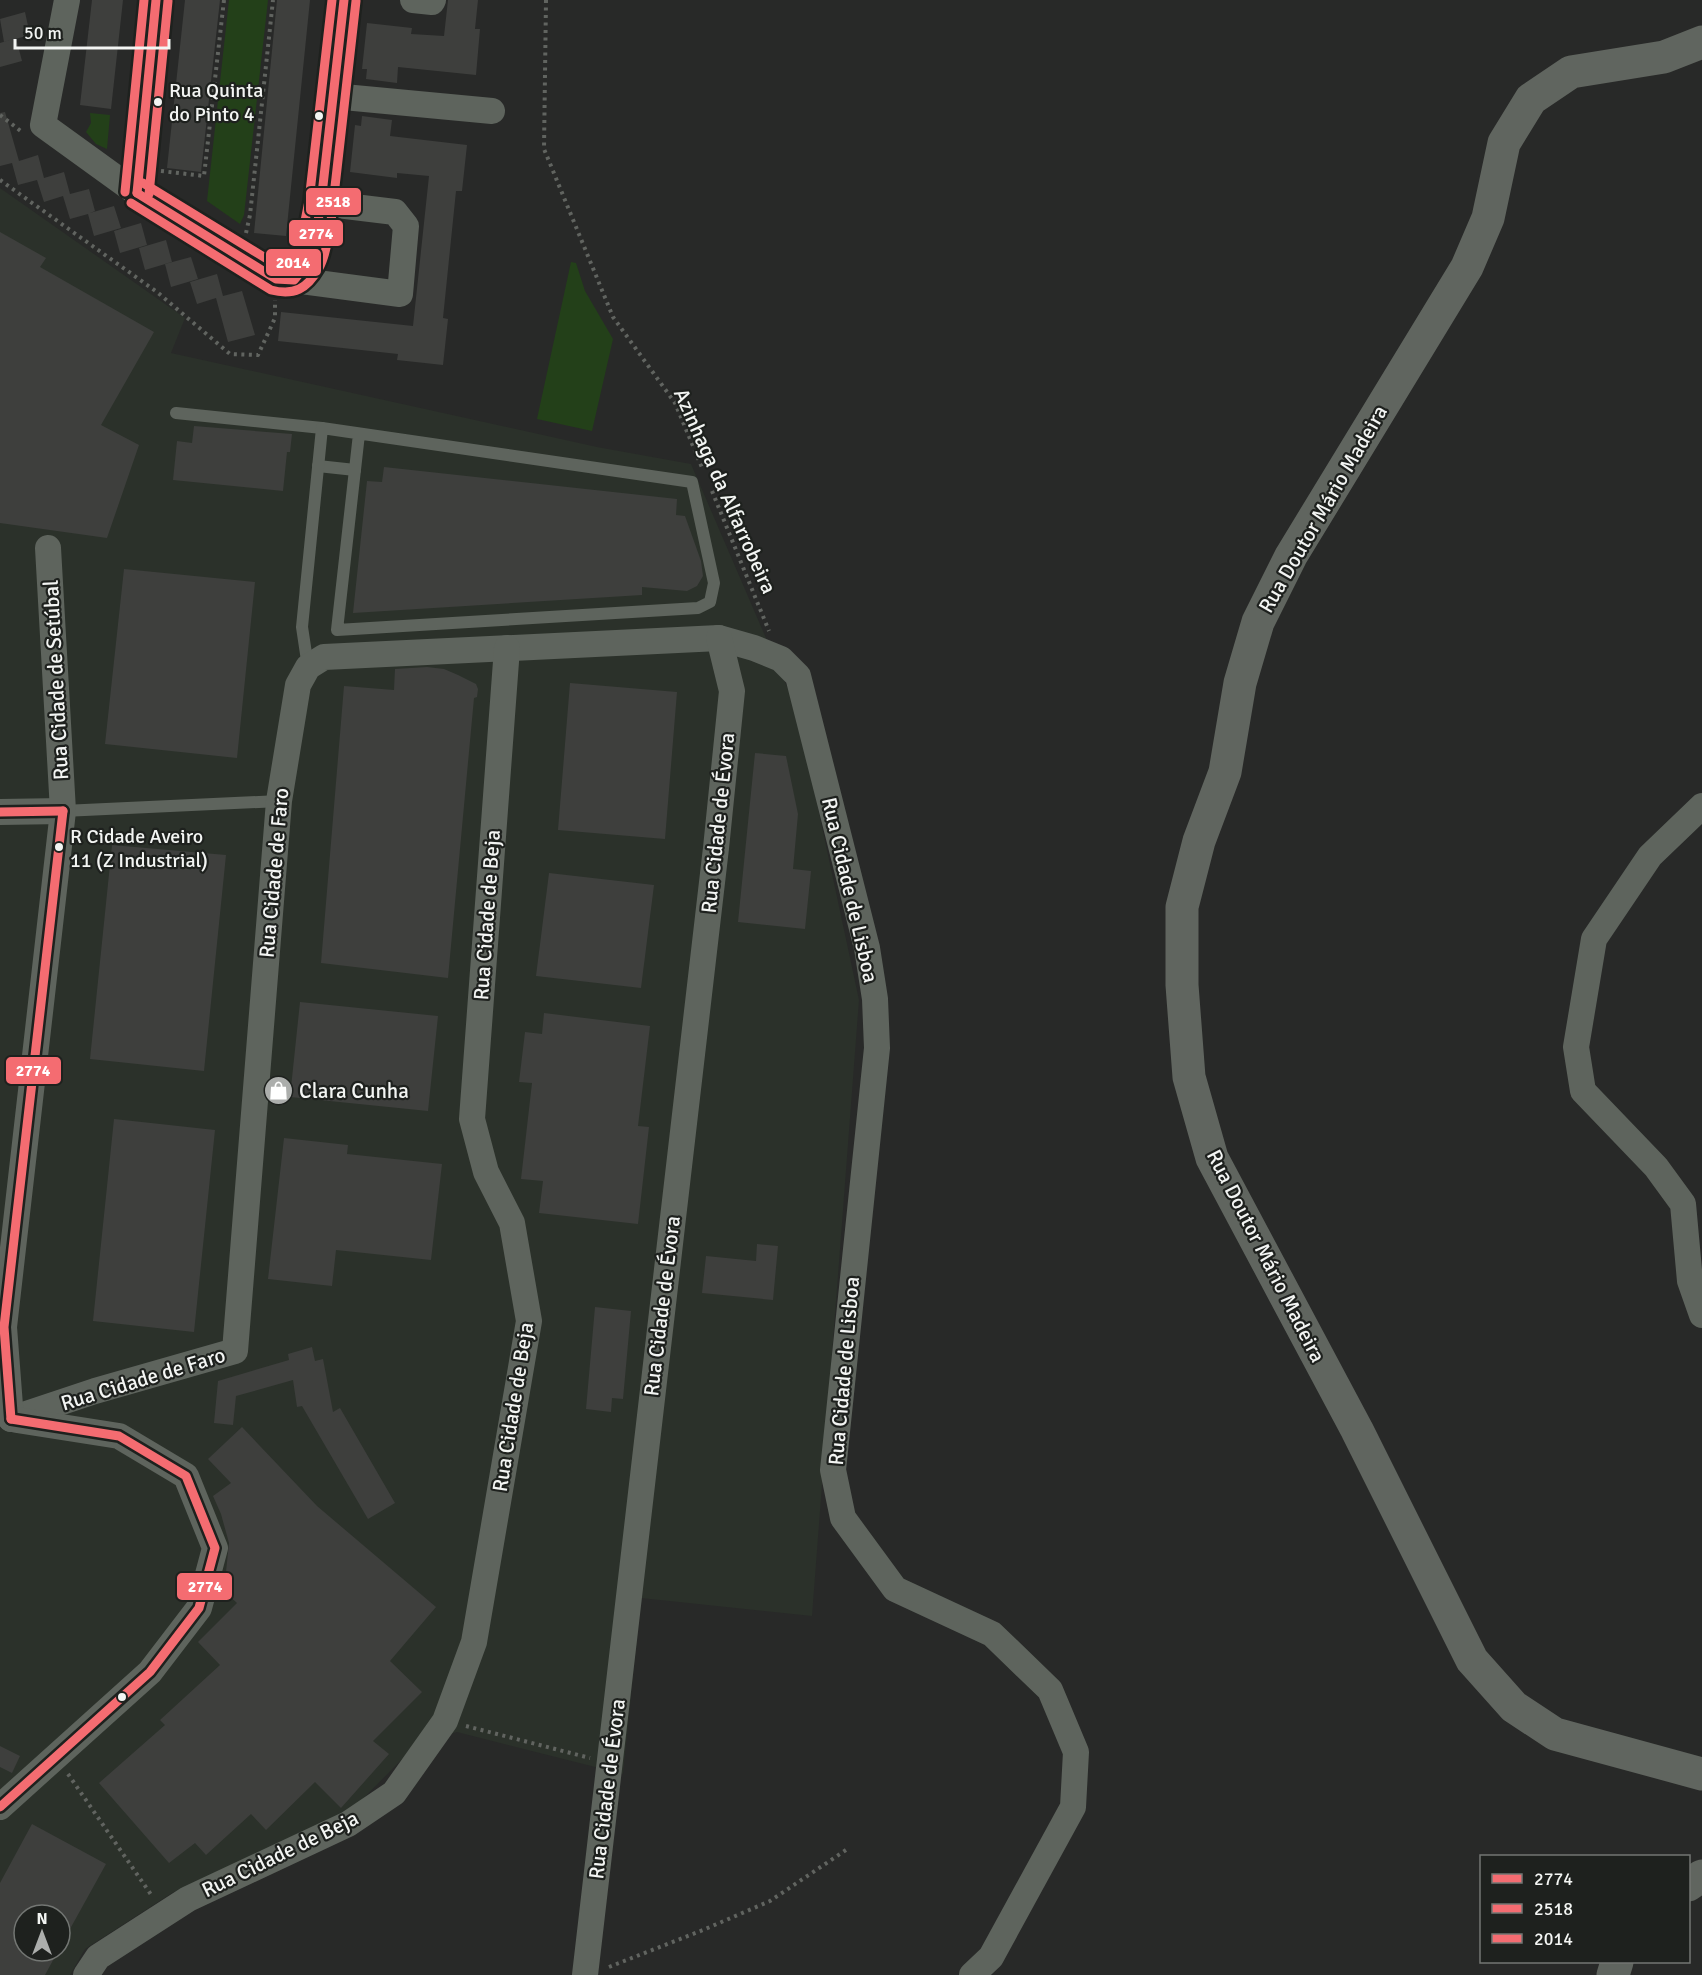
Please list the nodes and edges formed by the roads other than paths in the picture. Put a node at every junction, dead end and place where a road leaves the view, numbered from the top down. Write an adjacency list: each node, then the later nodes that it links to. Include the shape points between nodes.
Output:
1 (67, 0): 9 (street, via 43,125)
2 (156, 0): 9 (street)
3 (344, 0): 7 (street)
4 (413, 0): 5 (street)
5 (433, 0)
6 (1702, 42): 27 (main road, Rua Doutor Mário Madeira, via 1664,57 1571,72 1531,99 1504,143 1488,218 1467,267 1291,556 1258,622 1240,684 1225,772 1199,842 1182,907 1182,985 1190,1077 1212,1158 1357,1431 1472,1660 1514,1707 1555,1734)
7 (333, 96): 8 (street); 10 (street)
8 (492, 111)
9 (138, 181): 11 (street)
10 (321, 203): 11 (street, via 309,262); 11 (street, via 395,212 406,226 400,294)
11 (285, 280)
12 (176, 412): 13 (lane)
13 (322, 428): 14 (lane); 15 (lane)
14 (359, 434): 16 (lane); 16 (lane, via 692,482 714,583 710,602 698,608 337,630)
15 (318, 466): 16 (lane); 20 (lane, via 302,627)
16 (355, 470)
17 (48, 548): 23 (street, Rua Cidade de Setúbal)
18 (719, 638): 19 (street); 29 (street, Rua Cidade de Évora, via 732,691 731,702 610,1763); 31 (street, Rua Cidade de Lisboa, via 754,648 789,668 867,948 875,999 877,1048 833,1470 843,1518 895,1589 992,1634 1050,1690 1076,1752 1073,1807 991,1957)
19 (507, 648): 20 (street, via 324,657); 30 (street, Rua Cidade de Beja, via 472,1119 486,1172 512,1223 529,1321 474,1642 445,1721 394,1793 348,1824 188,1899 98,1956)
20 (308, 667): 21 (street, Rua Cidade de Faro, via 298,684)
21 (279, 801): 23 (lane); 26 (street, Rua Cidade de Faro, via 235,1351)
22 (1702, 806): 25 (street, via 1650,856 1594,939 1576,1047 1583,1091 1656,1167 1683,1204 1690,1281)
23 (63, 811): 24 (street); 26 (street, Rua Cidade de Setúbal, via 4,1327)
24 (0, 812)
25 (1702, 1315)
26 (6, 1420): 28 (street, via 119,1436 186,1476 215,1548 199,1608 150,1672)
27 (1702, 1774)
28 (0, 1807)
29 (597, 1971)
30 (86, 1975)
31 (972, 1975)

